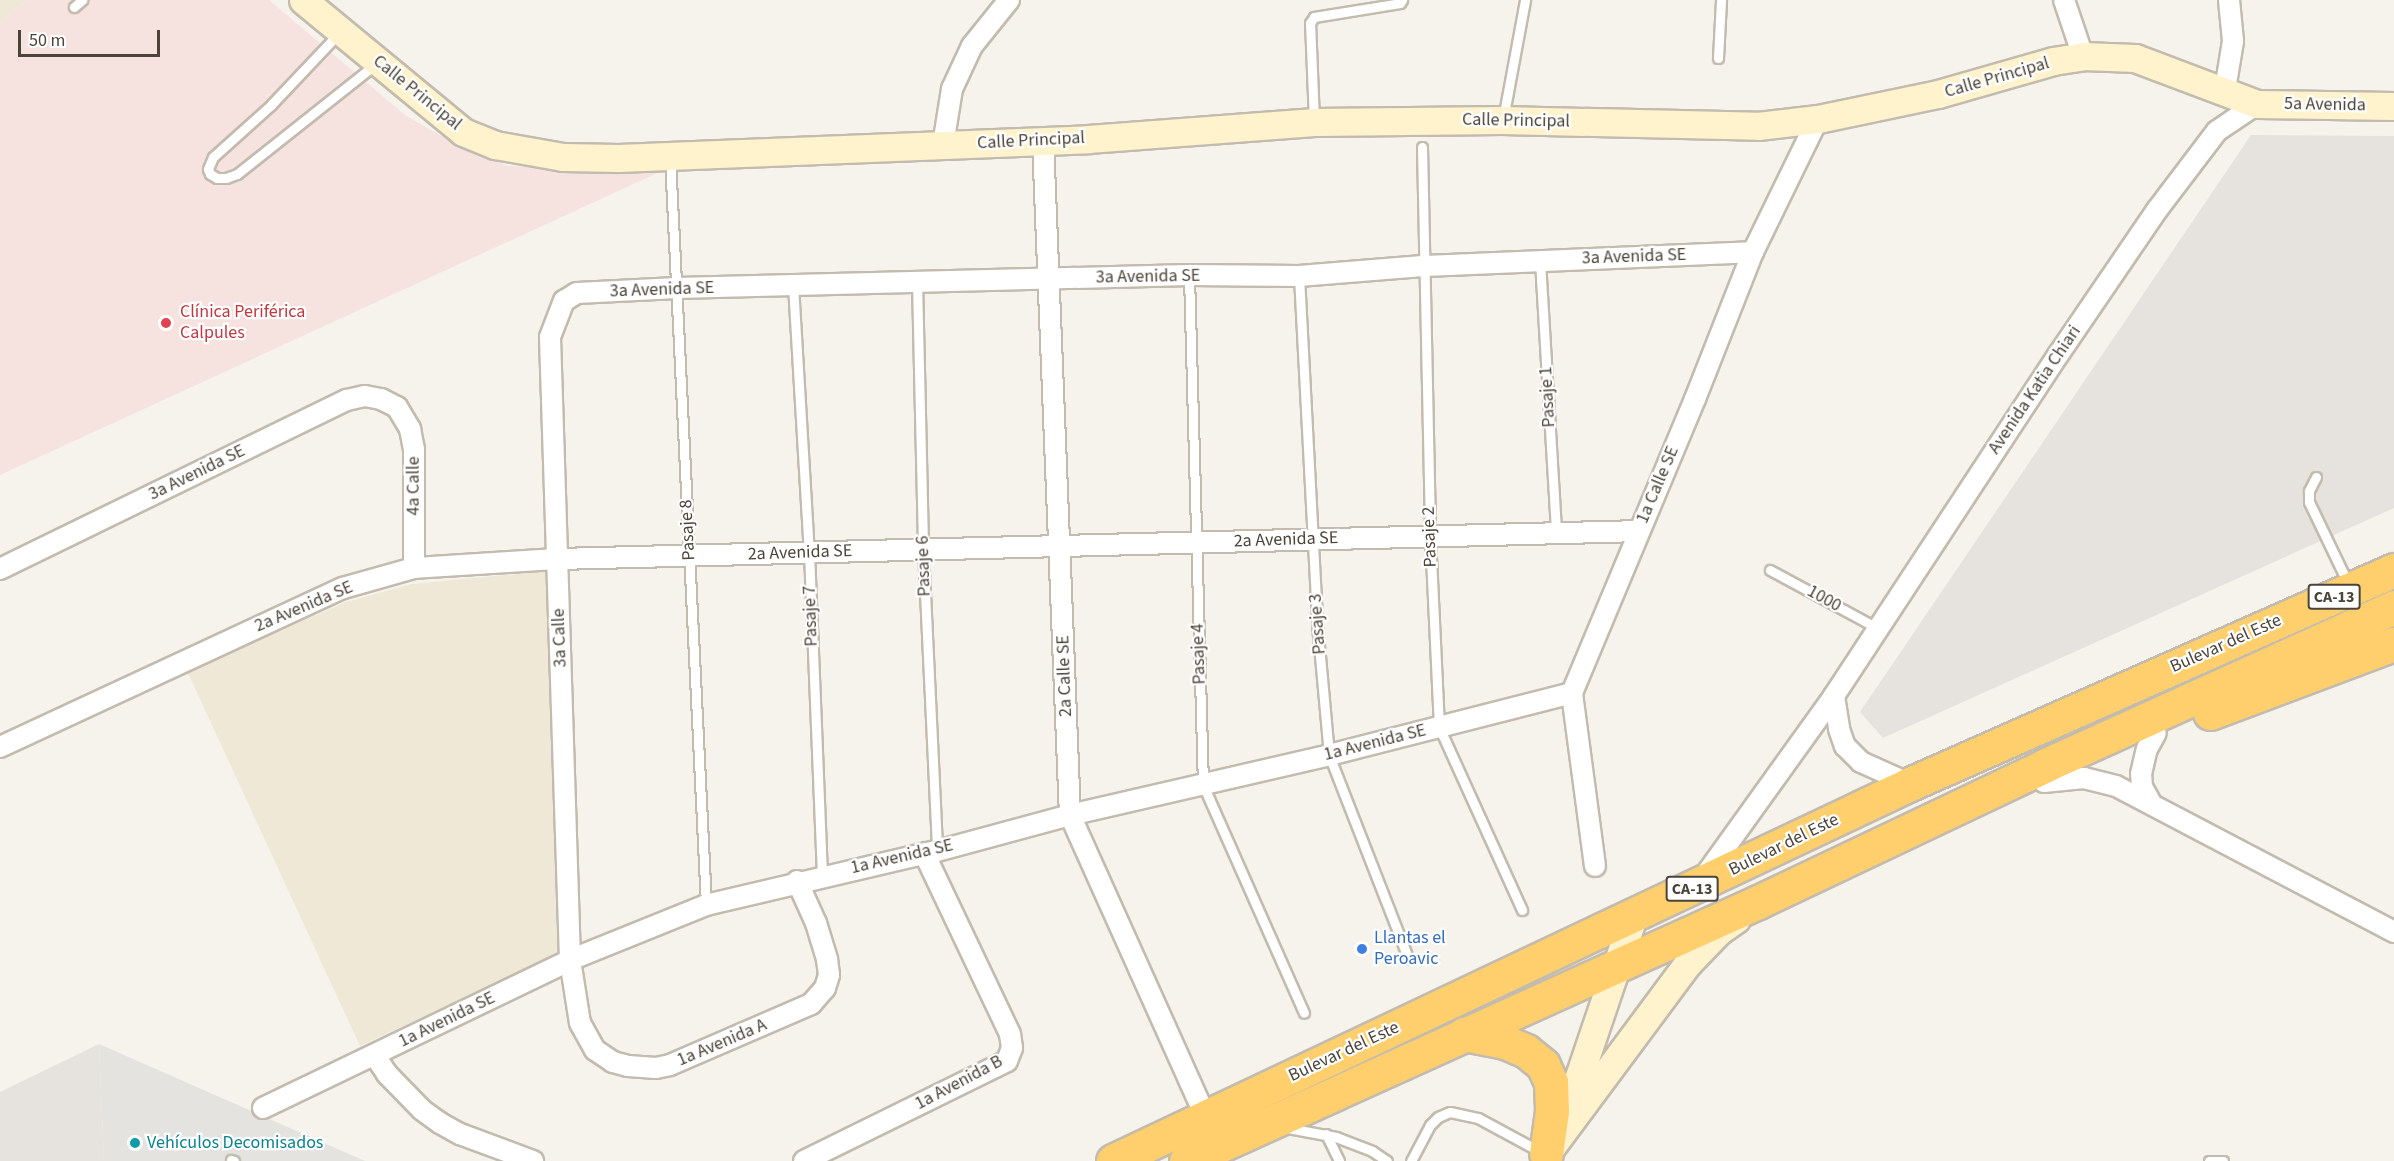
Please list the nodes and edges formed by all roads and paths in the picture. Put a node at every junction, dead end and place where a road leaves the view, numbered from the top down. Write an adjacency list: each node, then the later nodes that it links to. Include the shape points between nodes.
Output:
1 (82, 0): 9 (lane)
2 (303, 0): 10 (street, Calle Principal)
3 (1009, 0): 21 (street, via 972,46 952,89)
4 (1402, 0): 19 (lane, via 1314,17 1310,23)
5 (1525, 0): 18 (lane)
6 (1721, 0): 12 (lane)
7 (2064, 0): 11 (street)
8 (2229, 0): 14 (street, via 2233,41)
9 (74, 7)
10 (340, 31): 13 (street, Calle Principal); 13 (lane, via 271,105 213,157 210,174 217,178 237,174)
11 (2082, 56): 14 (street, Calle Principal, via 2135,58); 17 (street, Calle Principal, via 1938,94)
12 (1718, 58)
13 (379, 62): 23 (street, Calle Principal, via 464,132 495,145 563,157)
14 (2225, 90): 15 (street, Calle Principal)
15 (2257, 104): 16 (street, 5a Avenida); 53 (street, Avenida Katia Chiari, via 2217,131 2174,187 2058,355)
16 (2394, 106)
17 (1818, 119): 18 (street, Calle Principal, via 1758,126); 24 (street, 1a Calle SE)
18 (1502, 120): 19 (street, Calle Principal)
19 (1314, 122): 20 (street, Calle Principal)
20 (1043, 141): 21 (street, Calle Principal); 29 (street, 2a Calle SE)
21 (943, 145): 23 (street, Calle Principal)
22 (1422, 147): 26 (lane, Pasaje 2)
23 (670, 156): 32 (lane, Pasaje 8)
24 (1753, 252): 25 (street, 3a Avenida SE); 36 (street, 1a Calle SE)
25 (1540, 261): 26 (street, 3a Avenida SE); 37 (lane, Pasaje 1)
26 (1423, 266): 28 (street, 3a Avenida SE); 38 (lane, Pasaje 2)
27 (1189, 275): 28 (street, 3a Avenida SE); 29 (street, 3a Avenida SE); 40 (lane, Pasaje 4)
28 (1299, 276): 39 (lane, Pasaje 3)
29 (1049, 279): 30 (street, 3a Avenida SE); 41 (street, 2a Calle SE)
30 (918, 281): 31 (street, 3a Avenida SE); 42 (lane, Pasaje 6)
31 (793, 285): 32 (street, 3a Avenida SE); 43 (lane, Pasaje 7)
32 (677, 288): 33 (street, 3a Avenida SE, via 577,293 564,301); 45 (lane, Pasaje 8)
33 (555, 317): 46 (street, 3a Calle, via 550,337)
34 (397, 407): 47 (street, 3a Avenida SE, via 366,396 347,400); 48 (street, 4a Calle, via 410,429 414,449)
35 (2316, 477): 51 (lane, via 2309,502)
36 (1639, 531): 37 (street, 2a Avenida SE); 55 (street, 1a Calle SE)
37 (1556, 533): 38 (street, 2a Avenida SE)
38 (1430, 536): 39 (street, 2a Avenida SE); 57 (lane, Pasaje 2)
39 (1314, 539): 40 (street, 2a Avenida SE); 61 (lane, Pasaje 3)
40 (1195, 543): 41 (street, 2a Avenida SE); 64 (lane, Pasaje 4)
41 (1061, 546): 42 (street, 2a Avenida SE); 67 (street, 2a Calle SE)
42 (923, 550): 43 (street, 2a Avenida SE); 68 (lane, Pasaje 6)
43 (809, 552): 45 (street, 2a Avenida SE); 70 (lane, Pasaje 7)
44 (2394, 552): 51 (highway)
45 (690, 556): 46 (street, 2a Avenida SE); 74 (lane, Pasaje 8)
46 (558, 559): 48 (street, 2a Avenida SE); 79 (street, 3a Calle)
47 (0, 568)
48 (414, 568): 60 (street, 2a Avenida SE, via 343,588)
49 (1770, 570): 53 (lane, 1000)
50 (2394, 570): 59 (highway, Bulevar del Este / CA-13)
51 (2344, 575): 59 (highway)
52 (2394, 607): 65 (highway, Bulevar del Este / CA-13)
53 (1879, 629): 56 (street, Avenida Katia Chiari)
54 (2394, 644): 58 (highway)
55 (1572, 693): 57 (street, 1a Avenida SE); 69 (street)
56 (1834, 696): 63 (street, via 1845,746 1861,762); 72 (street, Avenida Katia Chiari)
57 (1439, 726): 61 (street, 1a Avenida SE); 75 (lane, Pasaje 2)
58 (2156, 733): 62 (highway); 66 (street, via 2141,774 2142,787)
59 (2012, 739): 63 (highway, Bulevar del Este / CA-13)
60 (0, 747)
61 (1329, 755): 64 (street, 1a Avenida SE); 78 (lane, Pasaje 3)
62 (2044, 782): 65 (highway); 66 (street, via 2092,779)
63 (1910, 784): 72 (highway, Bulevar del Este / CA-13)
64 (1203, 785): 67 (street, 1a Avenida SE); 82 (lane, Pasaje 4)
65 (1992, 791): 73 (highway, Bulevar del Este / CA-13)
66 (2151, 803): 77 (street)
67 (1070, 815): 68 (street, 1a Avenida SE); 86 (street, 2a Calle SE)
68 (930, 852): 70 (street, 1a Avenida SE); 91 (street, 1a Avenida B, via 1011,1034 1012,1048 1007,1060)
69 (1595, 866)
70 (822, 876): 71 (street, 1a Avenida SE)
71 (797, 881): 74 (street, 1a Avenida SE); 79 (street, 1a Avenida A, via 828,960 829,975 819,997 811,1004 670,1065 628,1066 595,1050 580,1023)
72 (1698, 886): 76 (highway, Bulevar del Este / CA-13)
73 (1758, 902): 80 (highway, Bulevar del Este / CA-13); 89 (street, via 1719,932 1687,964)
74 (706, 905): 79 (street, 1a Avenida SE)
75 (1522, 909)
76 (1634, 914): 80 (street); 81 (highway, Bulevar del Este / CA-13)
77 (2394, 932)
78 (1408, 958)
79 (570, 960): 84 (street, 1a Avenida SE)
80 (1618, 964): 83 (highway, Bulevar del Este / CA-13); 89 (street)
81 (1447, 1004): 86 (highway, Bulevar del Este / CA-13); 87 (highway, via 1408,1034 1259,1107 1254,1117)
82 (1304, 1013)
83 (1464, 1034): 87 (highway, Bulevar del Este / CA-13); 89 (highway, via 1526,1050 1543,1065 1551,1082)
84 (375, 1056): 85 (street, 1a Avenida SE); 90 (street, via 422,1110 440,1123)
85 (263, 1108)
86 (1206, 1118): 92 (highway, Bulevar del Este / CA-13)
87 (1258, 1127): 88 (lane, via 1298,1128); 93 (highway, Bulevar del Este / CA-13)
88 (1326, 1134): 94 (lane); 95 (lane, via 1372,1151)
89 (1549, 1149): 96 (lane, via 1478,1118 1450,1113 1430,1125)
90 (534, 1161)
91 (804, 1161)
92 (1113, 1161)
93 (1185, 1161)
94 (1339, 1161)
95 (1387, 1161)
96 (1412, 1161)
97 (2209, 1161): 98 (lane)
98 (2223, 1161)

